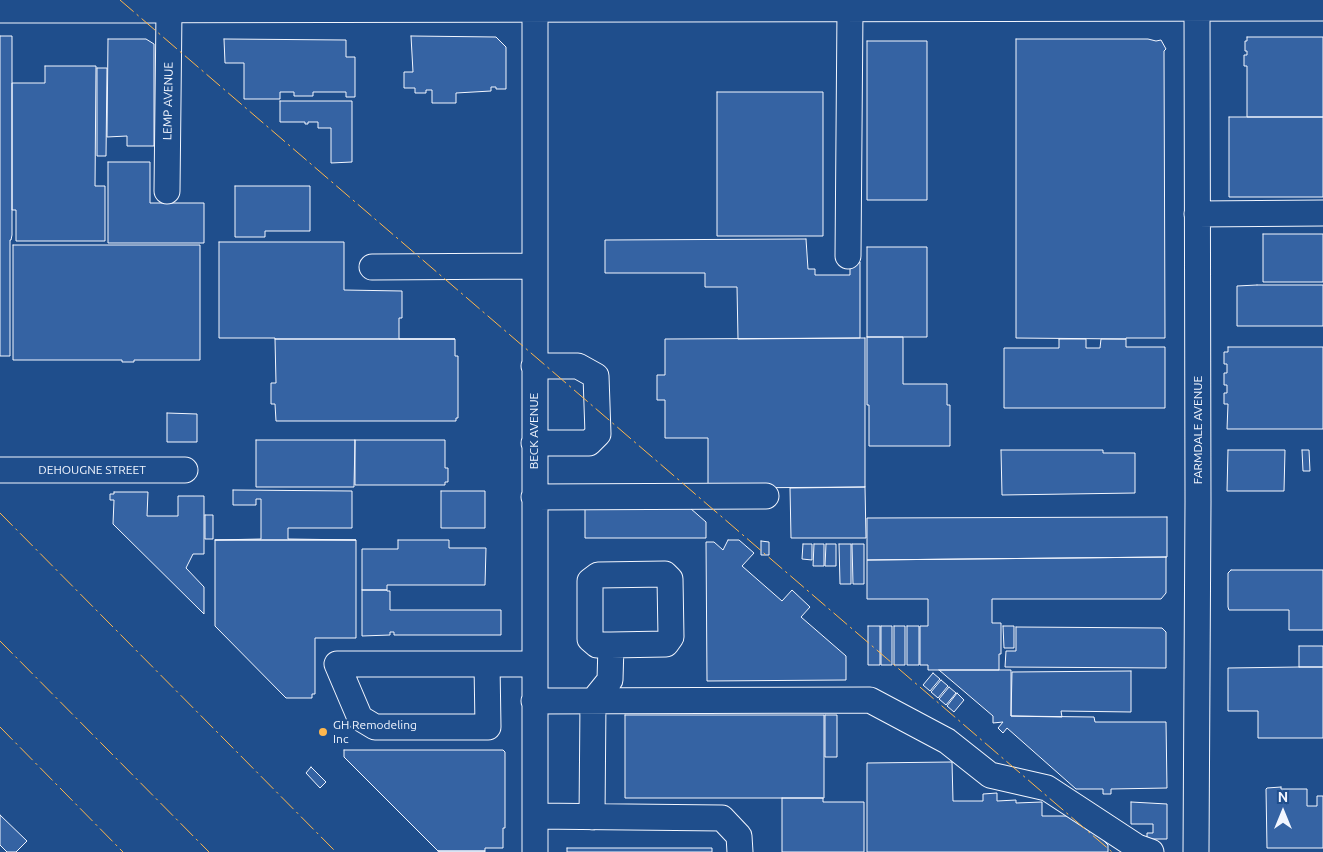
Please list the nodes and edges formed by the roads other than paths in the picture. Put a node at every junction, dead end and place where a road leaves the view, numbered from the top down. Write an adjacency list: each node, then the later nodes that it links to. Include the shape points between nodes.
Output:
1 (464, 5): 3 (street); 7 (street)
2 (853, 6): 3 (street); 4 (street); 11 (street)
3 (539, 7): 12 (street, BECK AVENUE)
4 (1197, 8): 5 (street); 10 (street, FARMDALE AVENUE)
5 (1323, 8)
6 (0, 10): 7 (street)
7 (169, 11): 8 (street, LEMP AVENUE)
8 (167, 191)
9 (1323, 213): 10 (street)
10 (1197, 214): 30 (street, FARMDALE AVENUE)
11 (848, 256)
12 (534, 266): 13 (street); 14 (street, BECK AVENUE)
13 (372, 267)
14 (534, 366): 15 (street, BECK AVENUE); 15 (street, via 578,366 596,376 598,434 589,443)
15 (534, 443): 19 (street, BECK AVENUE)
16 (0, 470): 17 (street, DEHOUGNE STREET)
17 (185, 470)
18 (766, 496): 19 (street)
19 (534, 497): 22 (street, BECK AVENUE)
20 (611, 645): 24 (street, via 610,680)
21 (487, 664): 21 (street, via 384,664 337,664 360,718 375,727 488,727); 22 (street)
22 (534, 664): 23 (street, BECK AVENUE)
23 (534, 701): 24 (street); 25 (street, BECK AVENUE)
24 (593, 701): 26 (street); 29 (street, via 870,700 947,741 990,776 1047,788 1137,847)
25 (534, 816): 26 (street); 27 (street, BECK AVENUE)
26 (592, 817): 28 (street, via 722,818 739,836)
27 (535, 852)
28 (740, 852)
29 (1151, 852)
30 (1196, 852)

